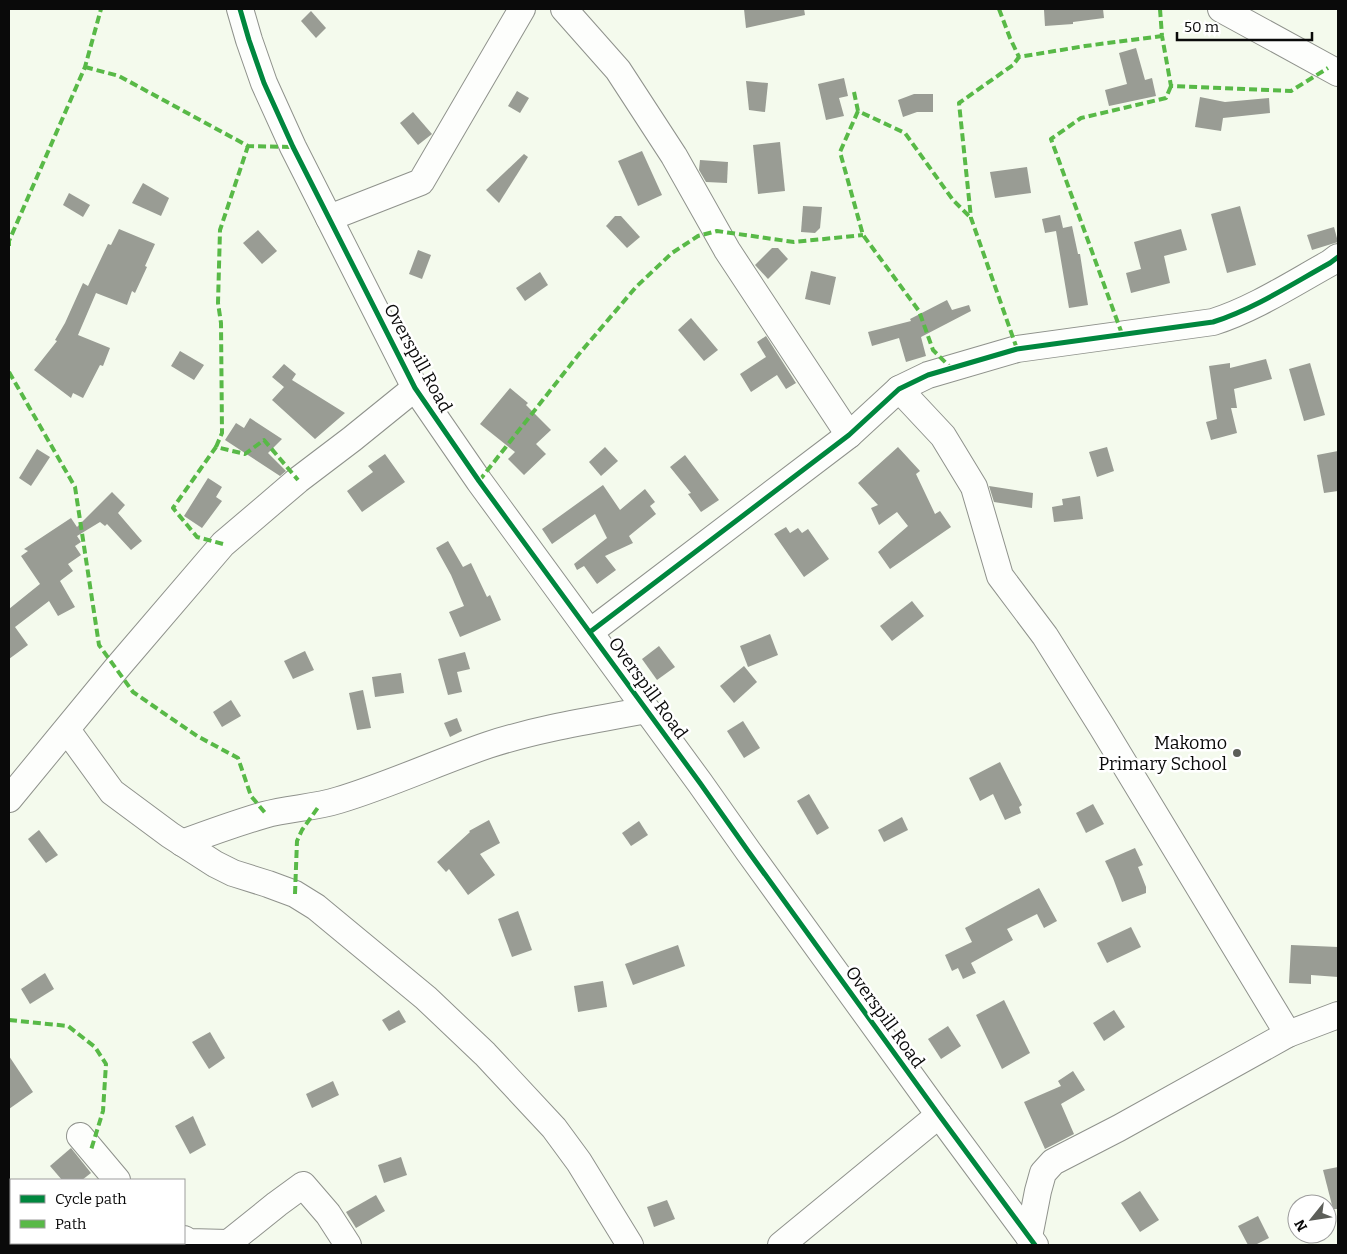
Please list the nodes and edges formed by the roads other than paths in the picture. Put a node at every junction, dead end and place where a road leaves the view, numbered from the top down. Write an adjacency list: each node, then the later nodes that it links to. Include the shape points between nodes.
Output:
1 (240, 9): 6 (street, Overspill Road, via 264,83)
2 (522, 9): 6 (street, via 421,182)
3 (564, 9): 10 (street, via 618,70 674,156 727,250)
4 (1221, 9): 5 (street)
5 (1338, 73)
6 (329, 218): 8 (street, Overspill Road)
7 (1338, 257): 9 (street, via 1227,318 1017,349 928,375)
8 (415, 388): 11 (street, Overspill Road); 13 (street, via 223,544)
9 (899, 389): 10 (street); 17 (street, via 952,450 974,487 1000,576 1045,636)
10 (849, 436): 11 (street)
11 (590, 632): 12 (street, Overspill Road)
12 (647, 710): 15 (street, via 532,732 339,800 266,814); 18 (street, Overspill Road)
13 (67, 730): 14 (street); 15 (street, via 112,792)
14 (9, 799)
15 (182, 842): 25 (street, via 233,873 295,894 316,906 426,998 485,1054 554,1128)
16 (1338, 1015): 17 (street)
17 (1288, 1034): 22 (street, via 1053,1162 1043,1173 1038,1191)
18 (939, 1115): 22 (street, Overspill Road); 26 (street)
19 (80, 1136): 20 (street)
20 (116, 1179)
21 (185, 1240): 23 (street)
22 (1032, 1241)
23 (227, 1244): 24 (street, via 303,1185 328,1214)
24 (348, 1245)
25 (630, 1245)
26 (782, 1245)

